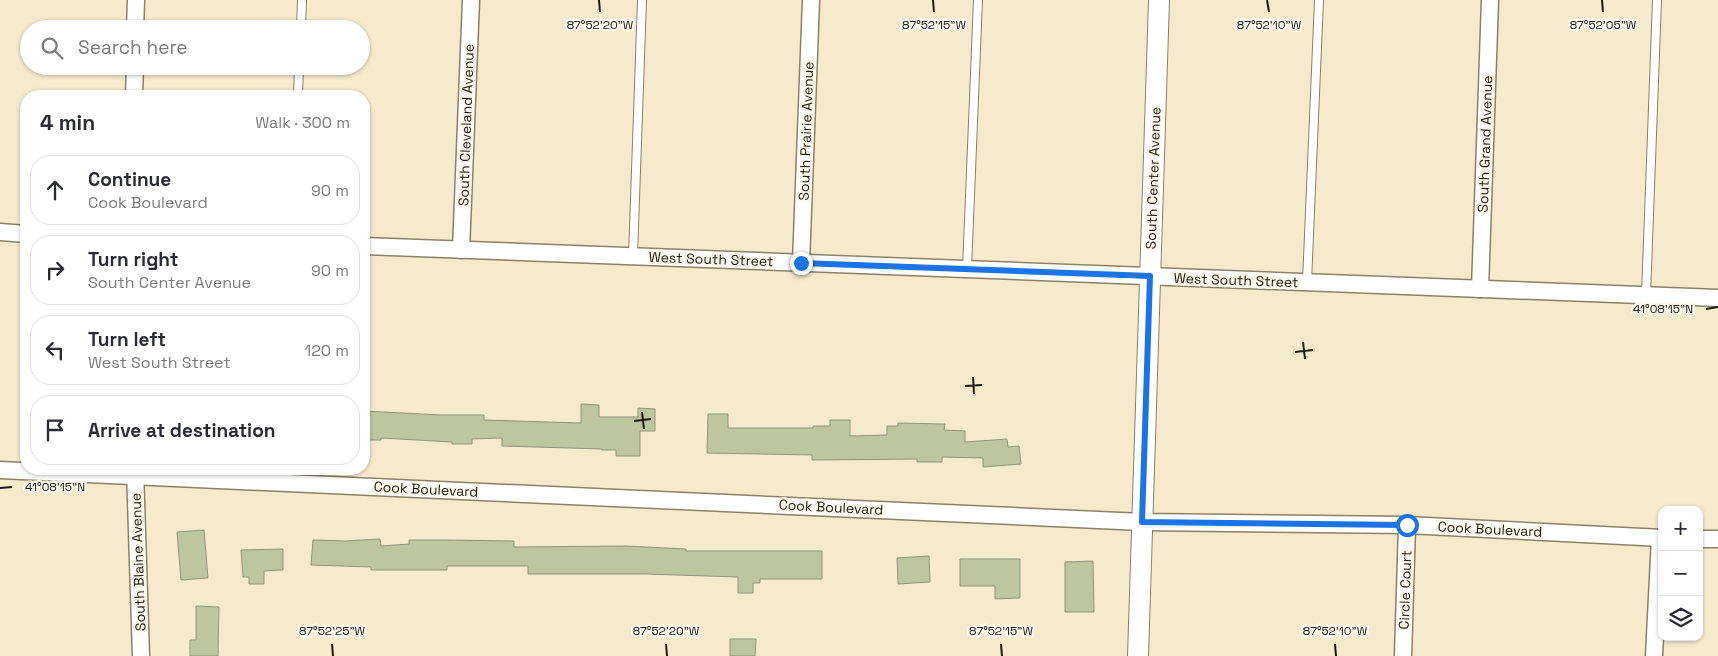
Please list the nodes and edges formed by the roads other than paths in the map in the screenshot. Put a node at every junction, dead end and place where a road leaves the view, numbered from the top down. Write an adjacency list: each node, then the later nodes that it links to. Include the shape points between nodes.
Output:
1 (136, 0): 11 (street)
2 (302, 0): 12 (lane)
3 (471, 0): 20 (street, South Cleveland Avenue)
4 (642, 0): 21 (lane)
5 (811, 0): 22 (street, South Prairie Avenue)
6 (978, 0): 23 (lane)
7 (1159, 0): 24 (street, South Center Avenue)
8 (1319, 0): 25 (lane)
9 (1490, 0): 26 (street, South Grand Avenue)
10 (1657, 0): 27 (lane)
11 (135, 20)
12 (301, 20)
13 (135, 75): 15 (street)
14 (299, 75): 16 (lane)
15 (134, 90)
16 (298, 90)
17 (0, 232): 18 (street)
18 (20, 234)
19 (370, 246): 20 (street, West South Street)
20 (461, 250): 21 (street, West South Street)
21 (633, 256): 22 (street, West South Street)
22 (801, 263): 23 (street, West South Street)
23 (967, 269): 24 (street, West South Street)
24 (1150, 276): 25 (street, West South Street); 33 (street, South Center Avenue)
25 (1308, 282): 26 (street, West South Street)
26 (1480, 289): 27 (street, West South Street)
27 (1646, 296): 28 (street, West South Street)
28 (1718, 298)
29 (0, 470): 30 (street, Cook Boulevard)
30 (20, 470)
31 (135, 475): 39 (street, South Blaine Avenue)
32 (195, 475): 33 (street, Cook Boulevard)
33 (1142, 522): 34 (street, Cook Boulevard); 40 (street, South Center Avenue)
34 (1407, 525): 35 (street, Cook Boulevard); 41 (street, Circle Court)
35 (1658, 538)
36 (1703, 539): 37 (street)
37 (1718, 539)
38 (1660, 551): 42 (street)
39 (141, 656)
40 (1138, 656)
41 (1402, 656)
42 (1654, 656)

